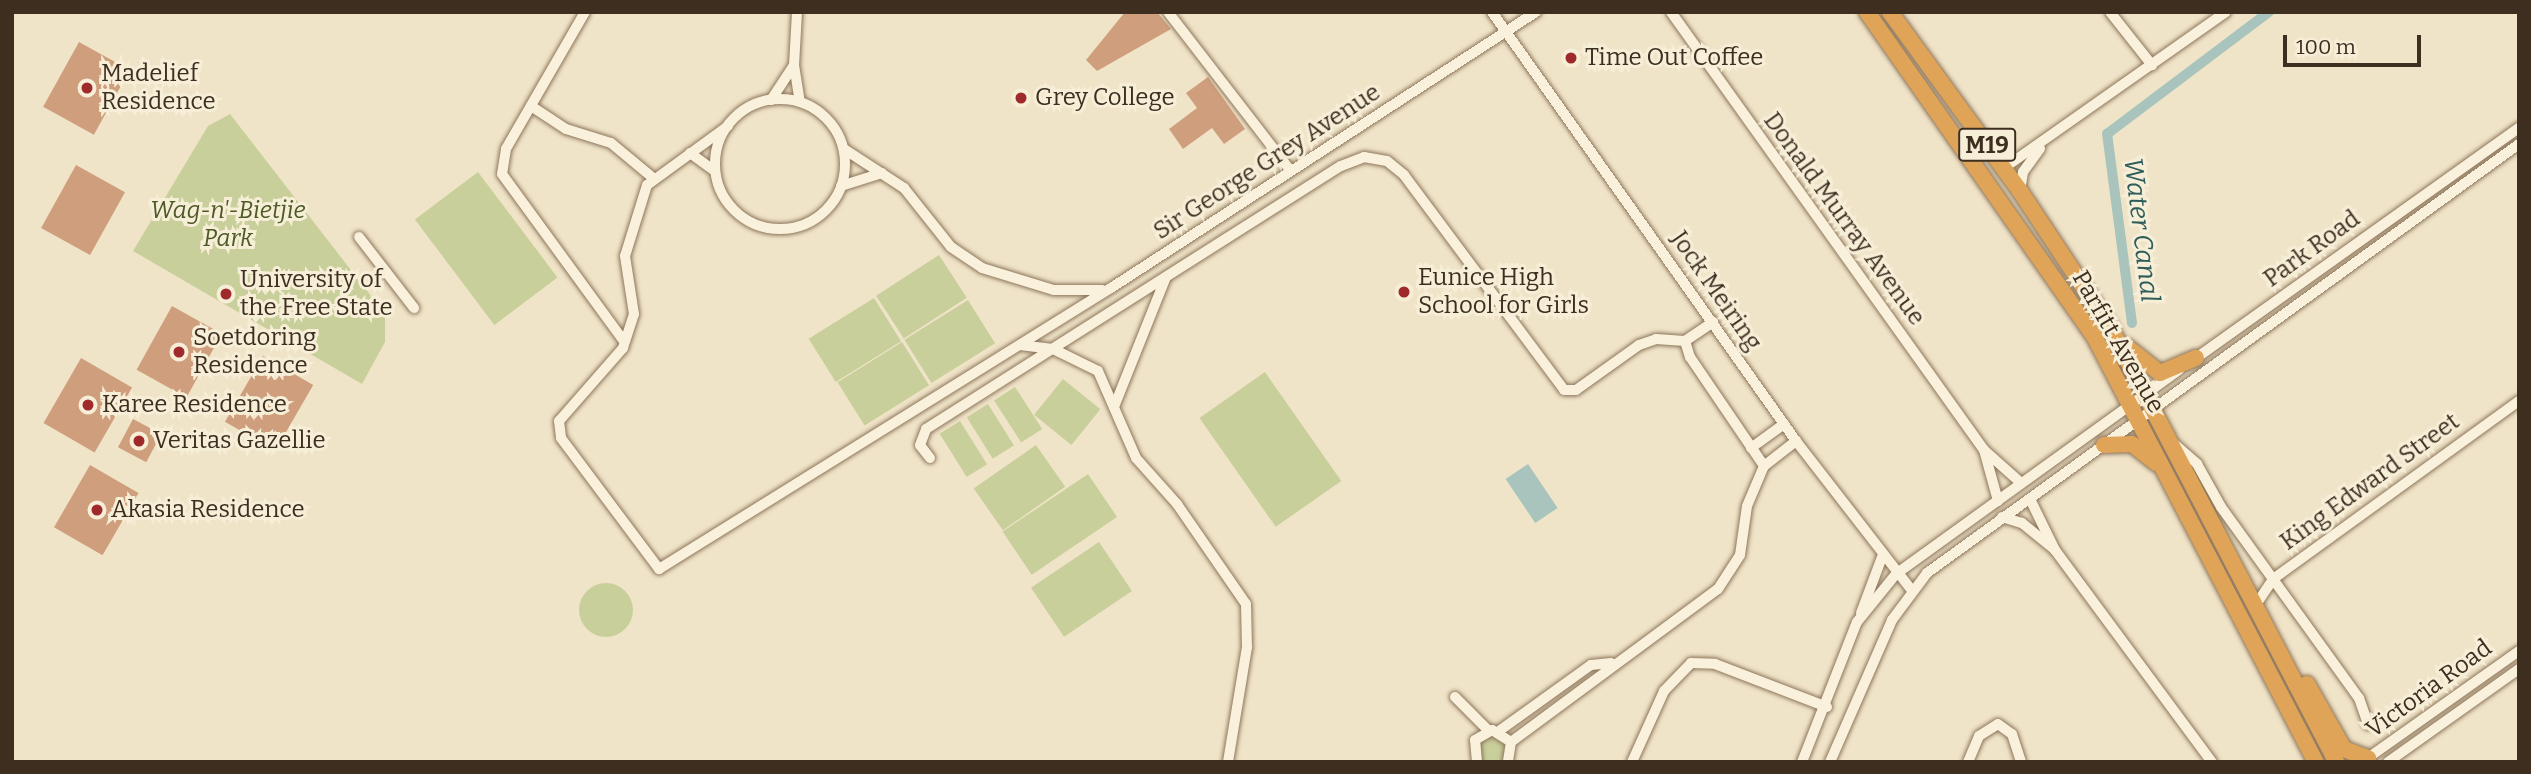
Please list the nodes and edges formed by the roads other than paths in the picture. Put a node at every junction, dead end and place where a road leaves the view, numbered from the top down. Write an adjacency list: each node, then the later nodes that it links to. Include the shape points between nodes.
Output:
1 (585, 12): 17 (street)
2 (797, 12): 12 (street)
3 (1167, 12): 26 (street)
4 (1492, 12): 11 (street, Jock Meiring)
5 (1536, 12): 11 (street, Sir George Grey Avenue)
6 (1671, 12): 55 (street, Donald Murray Avenue)
7 (1867, 12): 24 (highway, Parfitt Avenue / M19)
8 (1890, 12): 14 (highway, Parfitt Avenue / M19)
9 (2110, 12): 13 (street)
10 (2227, 12): 13 (street)
11 (1507, 33): 26 (street, Sir George Grey Avenue); 37 (street, Jock Meiring)
12 (794, 65): 15 (street); 16 (street)
13 (2152, 65): 20 (street)
14 (1938, 77): 24 (highway, via 1944,101 1971,140); 25 (highway, Parfitt Avenue / M19)
15 (771, 100): 16 (street); 18 (street, via 747,108)
16 (800, 102): 22 (street, via 828,120)
17 (531, 106): 29 (street, via 566,129 611,143); 39 (street, via 506,149 502,174)
18 (728, 126): 23 (street); 27 (street, via 718,147)
19 (2519, 128): 43 (street, Park Road)
20 (2047, 142): 25 (street); 31 (street, via 2023,172)
21 (2519, 144): 48 (street, Park Road)
22 (844, 149): 28 (street); 30 (street)
23 (690, 153): 27 (street); 29 (street)
24 (1971, 158): 34 (highway, Parfitt Avenue / M19)
25 (2004, 168): 31 (highway, Parfitt Avenue / M19); 34 (highway, via 2005,189 2051,257)
26 (1290, 170): 35 (street, Sir George Grey Avenue)
27 (716, 171): 30 (street, via 732,207 766,228 792,228 817,217)
28 (882, 173): 30 (street); 35 (street, via 904,188 951,247 982,268 1054,290)
29 (653, 178): 39 (street, via 625,256 634,314)
30 (841, 186)
31 (2020, 191): 38 (highway, Parfitt Avenue / M19)
32 (359, 237): 36 (street)
33 (1166, 277): 40 (street, via 1341,166 1372,158 1404,175 1564,390 1576,390 1639,345 1656,339); 42 (street); 47 (street)
34 (2056, 278): 46 (highway, Parfitt Avenue / M19)
35 (1111, 288): 41 (street, Sir George Grey Avenue)
36 (414, 308)
37 (1713, 322): 40 (street); 50 (street, Jock Meiring)
38 (2110, 327): 43 (highway, via 2152,371 2168,371); 44 (highway, Parfitt Avenue / M19)
39 (623, 340): 41 (street, Sir George Grey Avenue, via 621,354 563,412 558,430 659,569)
40 (1685, 341): 54 (street, via 1690,357)
41 (1020, 345): 42 (street)
42 (1052, 349): 47 (street, via 1098,372); 56 (street, via 926,429 920,445)
43 (2196, 358): 44 (street, Park Road)
44 (2144, 394): 46 (street, Park Road); 48 (highway, Parfitt Avenue / M19)
45 (2519, 401): 66 (street, King Edward Street)
46 (2130, 405): 49 (highway, Parfitt Avenue / M19); 59 (street, Park Road)
47 (1114, 408): 84 (street, via 1136,458 1177,504 1246,604 1247,647)
48 (2152, 409): 49 (street, Park Road); 51 (highway, Parfitt Avenue / M19)
49 (2138, 420): 53 (street, Park Road); 58 (highway, Parfitt Avenue / M19)
50 (1784, 424): 52 (street, Jock Meiring); 54 (street)
51 (2168, 440): 66 (street, Parfitt Avenue, via 2197,464); 68 (highway, Parfitt Avenue / M19)
52 (1796, 441): 57 (street); 64 (street, Jock Meiring)
53 (2104, 445): 58 (highway, via 2132,444); 60 (street, Park Road)
54 (1751, 448): 57 (street)
55 (1984, 450): 59 (street, Donald Murray Avenue); 61 (street, Donald Murray Avenue)
56 (930, 458)
57 (1764, 466): 72 (street, via 1747,506 1740,555 1724,583)
58 (2165, 472): 93 (highway, Parfitt Avenue / M19)
59 (2021, 483): 61 (street, Park Road)
60 (2030, 499): 62 (street, Park Road); 63 (street)
61 (1998, 501): 65 (street, Park Road)
62 (2002, 517): 63 (street, via 2022,523); 67 (street, Park Road)
63 (2055, 550): 92 (street)
64 (1882, 557): 65 (street, Jock Meiring); 69 (street)
65 (1896, 574): 67 (street, Jock Meiring); 69 (street, Park Road)
66 (2273, 579): 68 (street, King Edward Street); 79 (street, Parfitt Avenue, via 2358,698)
67 (1911, 589): 89 (street)
68 (2255, 606): 70 (highway, Parfitt Avenue / M19)
69 (1857, 622): 77 (street)
70 (2269, 633): 83 (highway, via 2290,652 2344,749); 94 (highway, Parfitt Avenue / M19)
71 (2519, 651): 74 (street, Victoria Road)
72 (1611, 663): 80 (street, via 1591,665); 81 (street, via 1601,679)
73 (2519, 669): 76 (street, Victoria Road)
74 (2463, 690): 76 (street); 83 (street, Victoria Road)
75 (1455, 697): 78 (street)
76 (2475, 700): 95 (street, Victoria Road)
77 (1827, 707): 87 (street, via 1715,664 1691,663 1664,691); 88 (street)
78 (1468, 715): 80 (street); 82 (street)
79 (2368, 724)
80 (1494, 731): 81 (street); 82 (street)
81 (1511, 742): 86 (street)
82 (1475, 751): 85 (street)
83 (2365, 760)
84 (1228, 762)
85 (1464, 762)
86 (1508, 762)
87 (1632, 762)
88 (1802, 762)
89 (1830, 762)
90 (1968, 762): 91 (street, via 1979,736 1998,724 2012,734)
91 (2021, 762)
92 (2212, 762)
93 (2316, 762)
94 (2336, 762)
95 (2388, 762)

